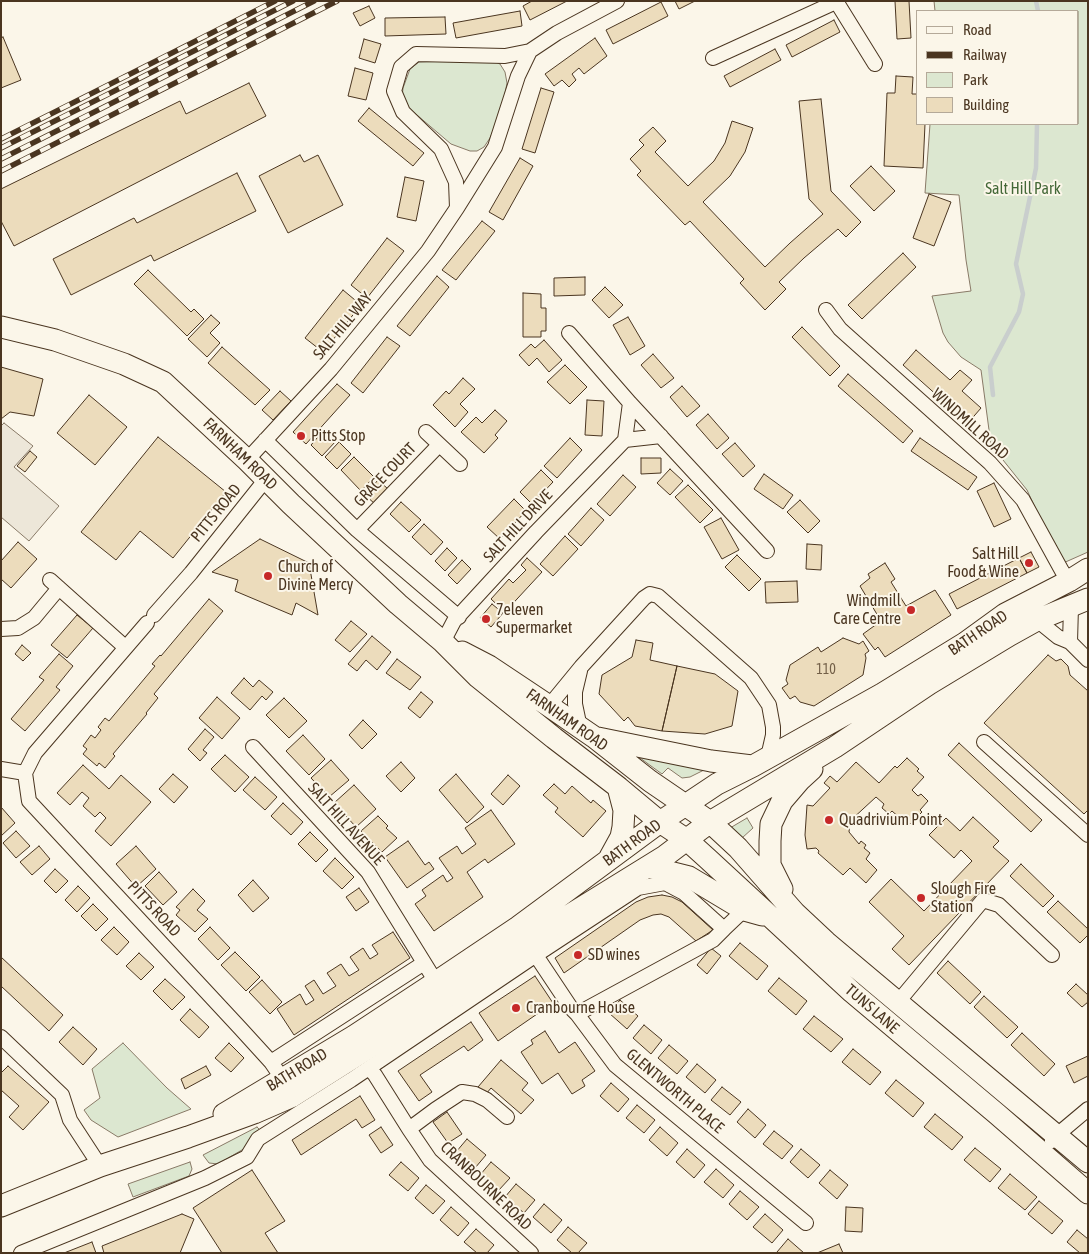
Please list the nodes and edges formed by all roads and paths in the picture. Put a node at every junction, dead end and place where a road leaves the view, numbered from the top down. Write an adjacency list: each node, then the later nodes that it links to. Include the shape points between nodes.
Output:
1 (617, 1): 3 (street)
2 (836, 2): 4 (street); 5 (street)
3 (530, 50): 6 (street, SALT HILL WAY, via 518,76 496,147); 6 (street, via 505,56 416,54 401,67 394,92 403,112 441,149 456,182)
4 (713, 58)
5 (875, 64)
6 (457, 208): 13 (street, SALT HILL WAY, via 428,251 331,369)
7 (826, 310): 22 (street, WINDMILL ROAD, via 840,329 990,463 1022,500)
8 (1, 327): 16 (main road, FARNHAM ROAD, via 55,340 124,364 163,382)
9 (570, 333): 10 (street)
10 (630, 402): 12 (street); 14 (street)
11 (426, 432): 15 (street, GRACE COURT)
12 (661, 436): 14 (street); 20 (street)
13 (265, 440): 16 (street, SALT HILL WAY); 19 (street)
14 (625, 440): 25 (street, SALT HILL DRIVE)
15 (439, 445): 17 (street, GRACE COURT); 19 (street, GRACE COURT)
16 (247, 460): 18 (main road, FARNHAM ROAD)
17 (460, 464)
18 (266, 479): 28 (main road, FARNHAM ROAD, via 398,604); 30 (street, PITTS ROAD, via 191,573)
19 (357, 530): 25 (street)
20 (766, 551)
21 (1088, 569): 22 (main road, BATH ROAD)
22 (1068, 581): 23 (main road); 31 (main road, BATH ROAD, via 1005,614)
23 (1088, 591)
24 (1079, 603): 26 (main road, BATH ROAD); 29 (street)
25 (459, 616): 28 (street, SALT HILL DRIVE)
26 (1037, 620): 29 (street); 31 (main road, BATH ROAD, via 1010,635)
27 (1, 629): 30 (street, via 18,628 34,618 54,584)
28 (443, 642): 35 (main road, FARNHAM ROAD, via 489,666); 43 (main road, FARNHAM ROAD, via 478,677)
29 (1070, 642): 32 (street)
30 (125, 647): 42 (street, PITTS ROAD, via 35,753)
31 (969, 650): 34 (main road, BATH ROAD)
32 (1088, 660)
33 (581, 668): 35 (street); 36 (street, via 575,704); 40 (street, via 644,598 650,594 658,596 751,678 768,705 773,736)
34 (923, 678): 39 (main road, BATH ROAD); 40 (main road, BATH ROAD, via 882,694)
35 (549, 706): 36 (main road, FARNHAM ROAD)
36 (587, 733): 40 (main road, via 711,761); 44 (main road, FARNHAM ROAD)
37 (984, 742): 47 (street)
38 (254, 747): 57 (street, SALT HILL AVENUE, via 368,872)
39 (835, 747): 46 (main road, BATH ROAD); 52 (main road, via 782,801 771,824 770,866)
40 (761, 761): 44 (main road, BATH ROAD)
41 (1, 769): 42 (street)
42 (25, 773): 63 (street, PITTS ROAD, via 29,801)
43 (618, 787): 45 (main road, FARNHAM ROAD); 50 (main road, via 624,810 621,837 608,859)
44 (685, 805): 45 (main road, BATH ROAD); 46 (main road, TUNS LANE)
45 (660, 822): 48 (main road, TUNS LANE); 50 (main road, BATH ROAD)
46 (710, 822): 48 (main road, BATH ROAD); 52 (main road, TUNS LANE, via 738,848)
47 (1088, 835)
48 (686, 840): 49 (main road, BATH ROAD); 53 (main road, TUNS LANE)
49 (649, 867): 51 (main road, via 689,877); 55 (main road, BATH ROAD)
50 (593, 872): 58 (main road, BATH ROAD)
51 (744, 910): 53 (main road); 54 (street)
52 (795, 913): 59 (main road, TUNS LANE)
53 (774, 919): 68 (main road, TUNS LANE, via 852,992)
54 (724, 929): 55 (street, BATH ROAD, via 684,893 664,883 638,888); 60 (street, via 713,940)
55 (531, 948): 60 (street, GLENTWORTH PLACE); 62 (street, BATH ROAD); 63 (main road, BATH ROAD, via 413,1020)
56 (1052, 955): 59 (street, via 1000,904 983,900)
57 (424, 963): 58 (street, SALT HILL AVENUE); 63 (street)
58 (436, 982): 63 (main road, BATH ROAD)
59 (898, 1002): 67 (main road, TUNS LANE)
60 (576, 1014): 73 (street, GLENTWORTH PLACE, via 615,1065)
61 (1, 1037): 70 (street, via 62,1095 70,1120)
62 (369, 1068): 66 (street, CRANBOURNE ROAD); 74 (street, BATH ROAD, via 258,1139 247,1158)
63 (282, 1079): 70 (main road, BATH ROAD, via 188,1137)
64 (1088, 1109): 67 (street)
65 (507, 1117): 66 (street, via 487,1100 462,1092)
66 (409, 1129): 75 (street, CRANBOURNE ROAD, via 430,1160)
67 (1057, 1135): 68 (street); 69 (main road, TUNS LANE)
68 (1042, 1153): 71 (main road, TUNS LANE)
69 (1088, 1162)
70 (100, 1166): 72 (main road, BATH ROAD)
71 (1088, 1193)
72 (1, 1206)
73 (806, 1222)
74 (22, 1253)
75 (531, 1253)

